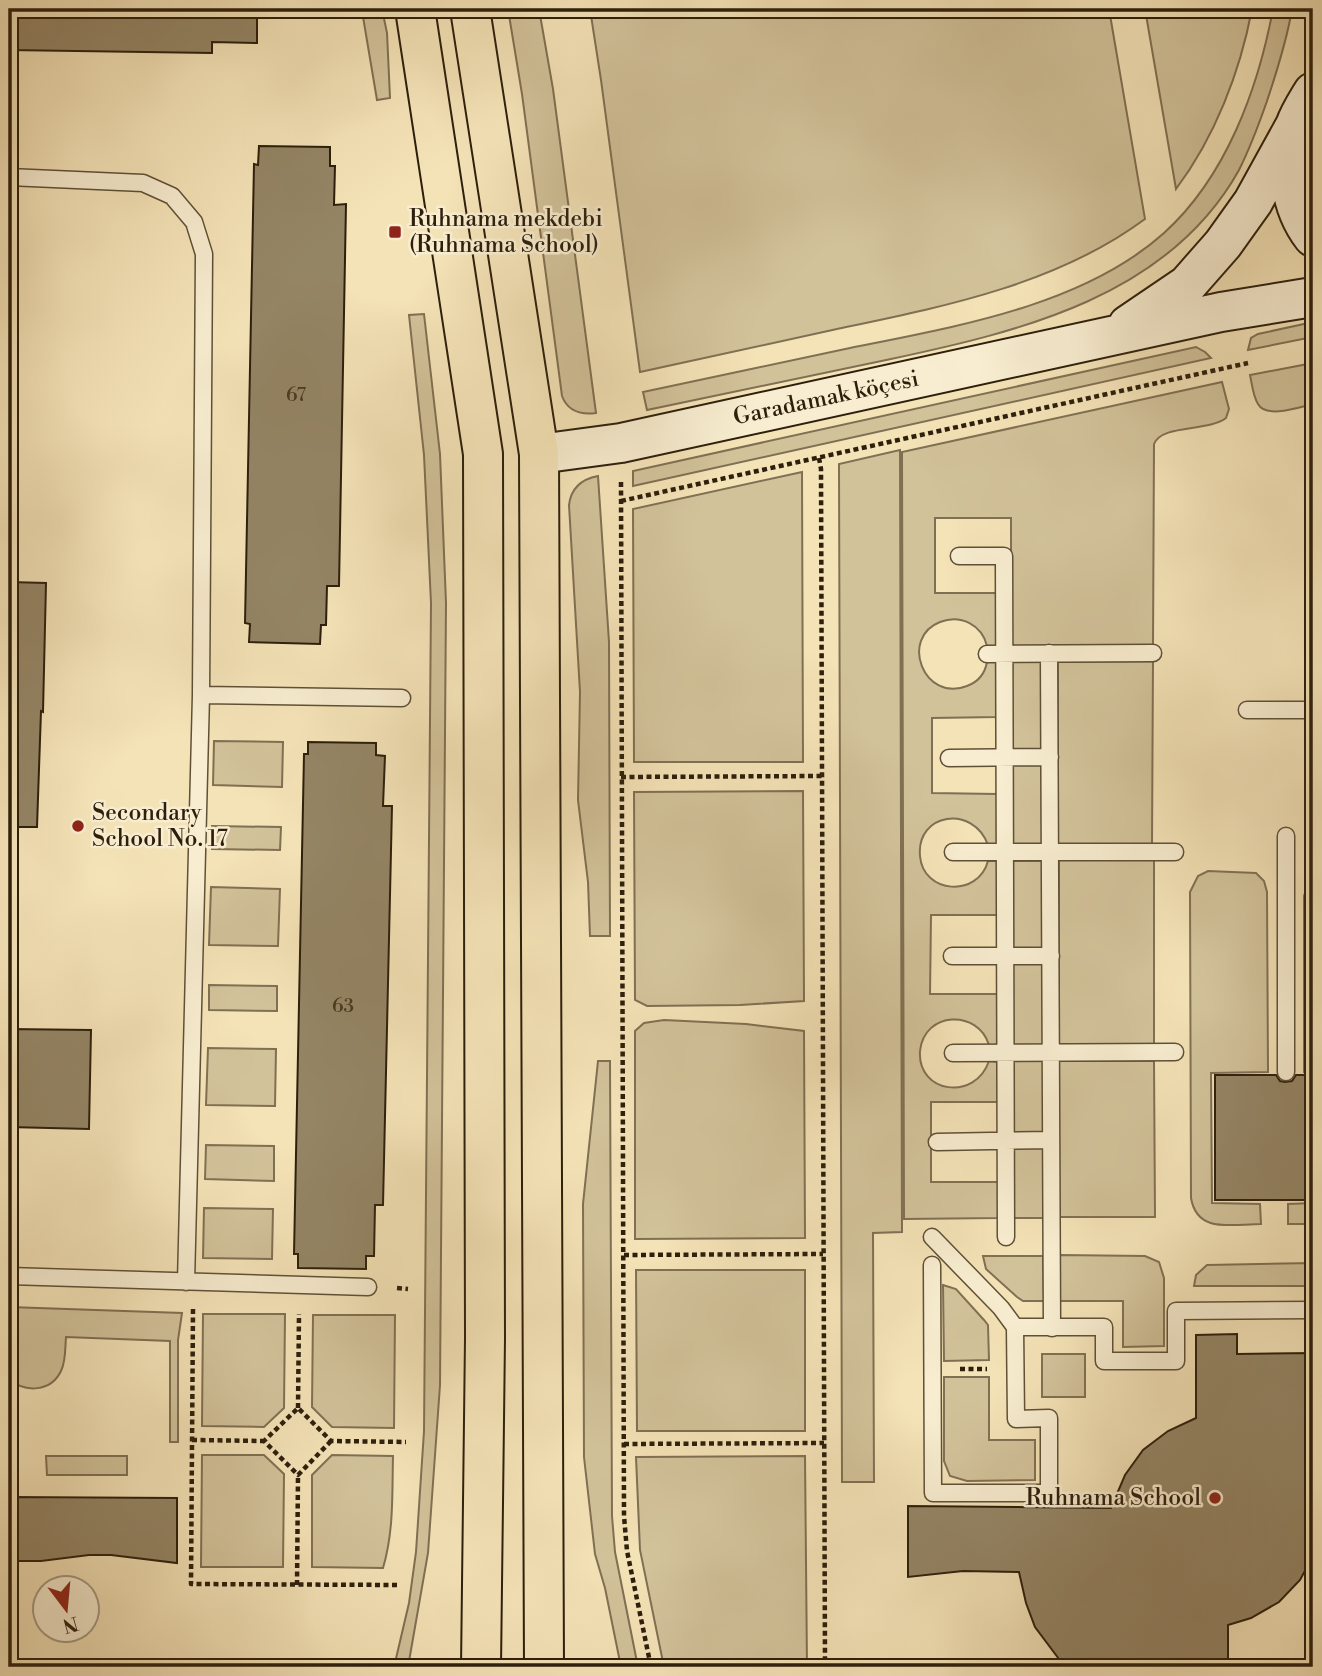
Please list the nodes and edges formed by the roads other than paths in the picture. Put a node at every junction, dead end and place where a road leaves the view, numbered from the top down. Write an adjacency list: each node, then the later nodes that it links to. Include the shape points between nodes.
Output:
1 (415, 9): 46 (main road, via 483,454 485,1338)
2 (470, 9): 8 (main road)
3 (1305, 108): 5 (main road, via 1289,159 1293,194); 7 (main road, Garadamak köçesi, via 1253,202 1223,244 1187,285)
4 (9, 177): 13 (lane, via 143,183 172,196 194,222 204,254)
5 (1313, 237)
6 (1313, 297): 7 (main road, Garadamak köçesi)
7 (1112, 336): 8 (main road, Garadamak köçesi, via 621,443)
8 (539, 454): 45 (main road)
9 (959, 556): 12 (lane, via 1004,556)
10 (1049, 653): 11 (lane); 12 (lane); 17 (lane)
11 (1153, 653)
12 (996, 654): 19 (lane)
13 (201, 695): 14 (lane); 40 (lane)
14 (402, 698)
15 (1247, 710): 16 (lane)
16 (1313, 710)
17 (1050, 757): 19 (lane); 22 (lane)
18 (949, 758): 19 (lane)
19 (1004, 758): 24 (lane)
20 (1286, 836): 32 (lane)
21 (953, 852): 24 (lane)
22 (1050, 852): 23 (lane); 24 (lane); 26 (lane)
23 (1175, 852)
24 (1004, 853): 25 (lane)
25 (1005, 956): 26 (lane); 27 (lane); 30 (lane)
26 (1051, 956): 31 (lane)
27 (952, 957)
28 (1175, 1052): 31 (lane)
29 (953, 1053): 30 (lane)
30 (1005, 1053): 31 (lane); 34 (lane)
31 (1051, 1053): 33 (lane)
32 (1286, 1072)
33 (1051, 1140): 34 (lane); 44 (lane)
34 (1006, 1141): 35 (lane); 37 (lane)
35 (937, 1142)
36 (932, 1237): 43 (lane)
37 (1006, 1237)
38 (932, 1265): 43 (lane, via 933,1493 1049,1493 1049,1418 1016,1419)
39 (9, 1276): 40 (lane)
40 (186, 1282): 41 (lane)
41 (368, 1287)
42 (1313, 1310): 44 (lane, via 1176,1311 1177,1361 1104,1362 1104,1327)
43 (1015, 1327): 44 (lane)
44 (1052, 1328)
45 (547, 1657)
46 (479, 1661)

